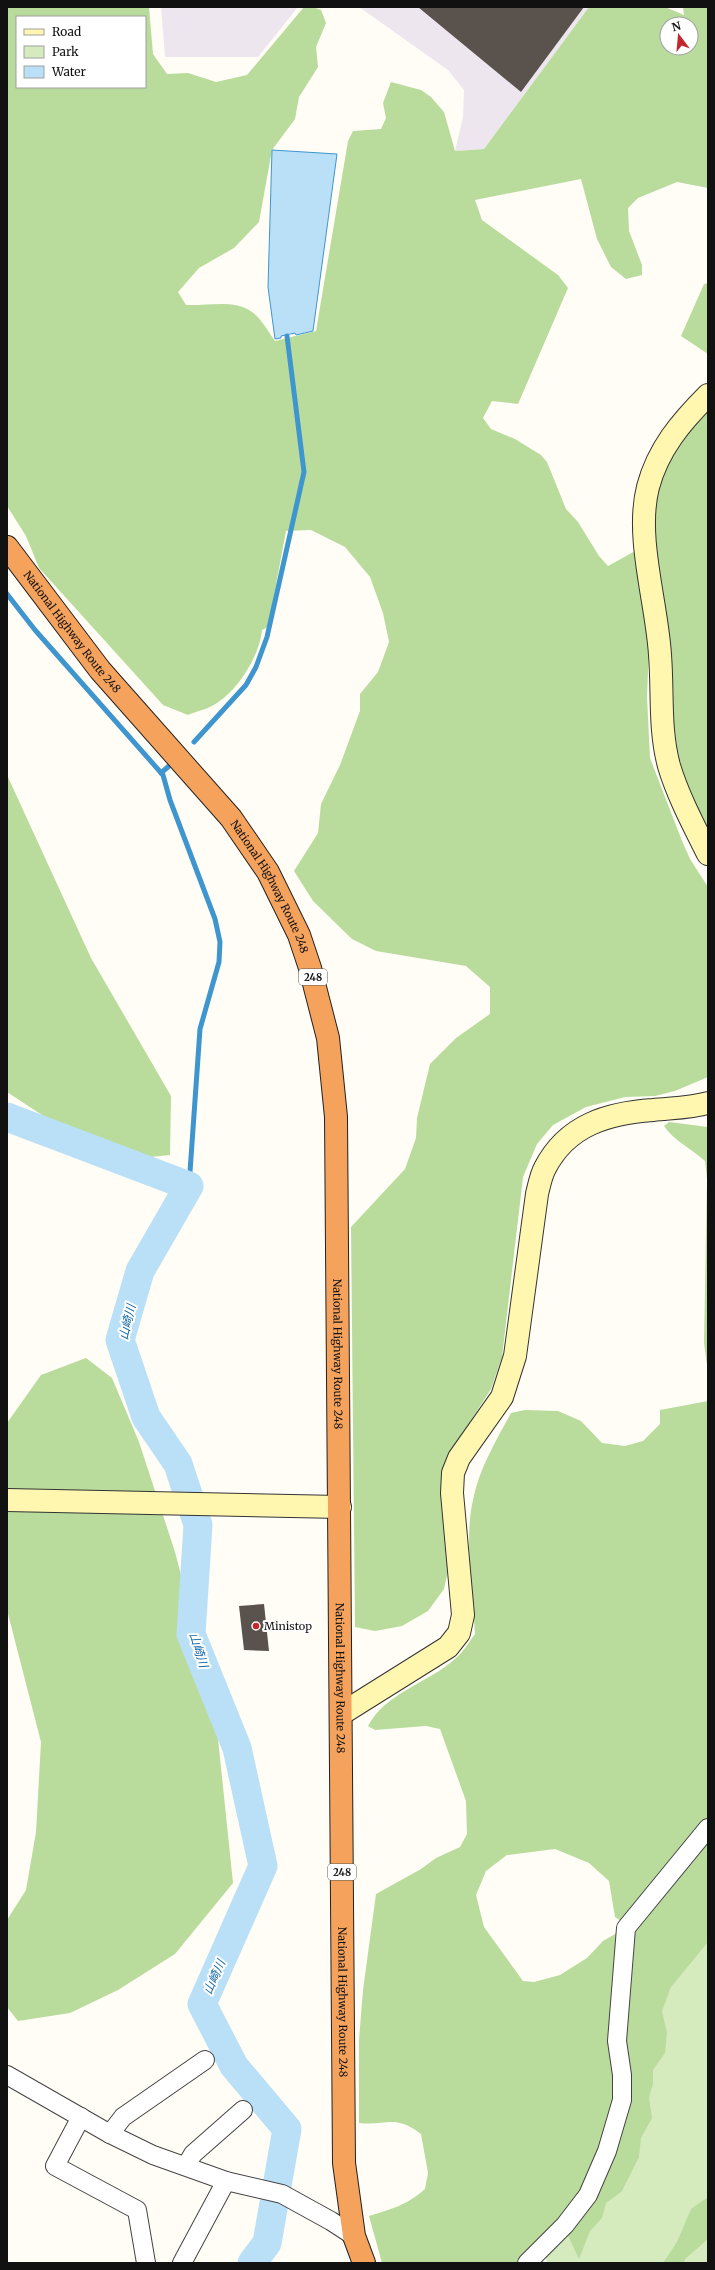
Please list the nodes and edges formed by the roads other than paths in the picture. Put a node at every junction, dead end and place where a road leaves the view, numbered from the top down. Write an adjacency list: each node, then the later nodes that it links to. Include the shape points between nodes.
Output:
1 (708, 395): 3 (street, via 671,436 657,461 644,509 660,654 664,744 678,790)
2 (7, 547): 6 (highway, National Highway Route 248 / 248, via 100,670 231,818 268,872 299,935 328,1038 336,1109)
3 (708, 854)
4 (708, 1103): 7 (street, via 603,1118 582,1127 558,1147 544,1169 537,1194 515,1356 509,1380 502,1397 459,1458 453,1473 452,1493 463,1615 459,1633 448,1647)
5 (7, 1500): 6 (street)
6 (340, 1507): 7 (highway, National Highway Route 248 / 248)
7 (341, 1714): 16 (highway, National Highway Route 248 / 248, via 344,2163)
8 (708, 1828): 20 (street, via 626,1928 617,2041 622,2075 622,2100 609,2144 588,2195 565,2225)
9 (205, 2060): 13 (street, via 123,2118)
10 (7, 2075): 12 (street)
11 (243, 2110): 14 (street, via 193,2154)
12 (81, 2117): 13 (street); 17 (street, via 55,2166 137,2210)
13 (110, 2134): 14 (street, via 153,2155)
14 (186, 2166): 15 (street)
15 (226, 2181): 16 (street, via 282,2194); 18 (street)
16 (354, 2236): 19 (highway, National Highway Route 248 / 248)
17 (146, 2263)
18 (182, 2263)
19 (364, 2263)
20 (527, 2263)

